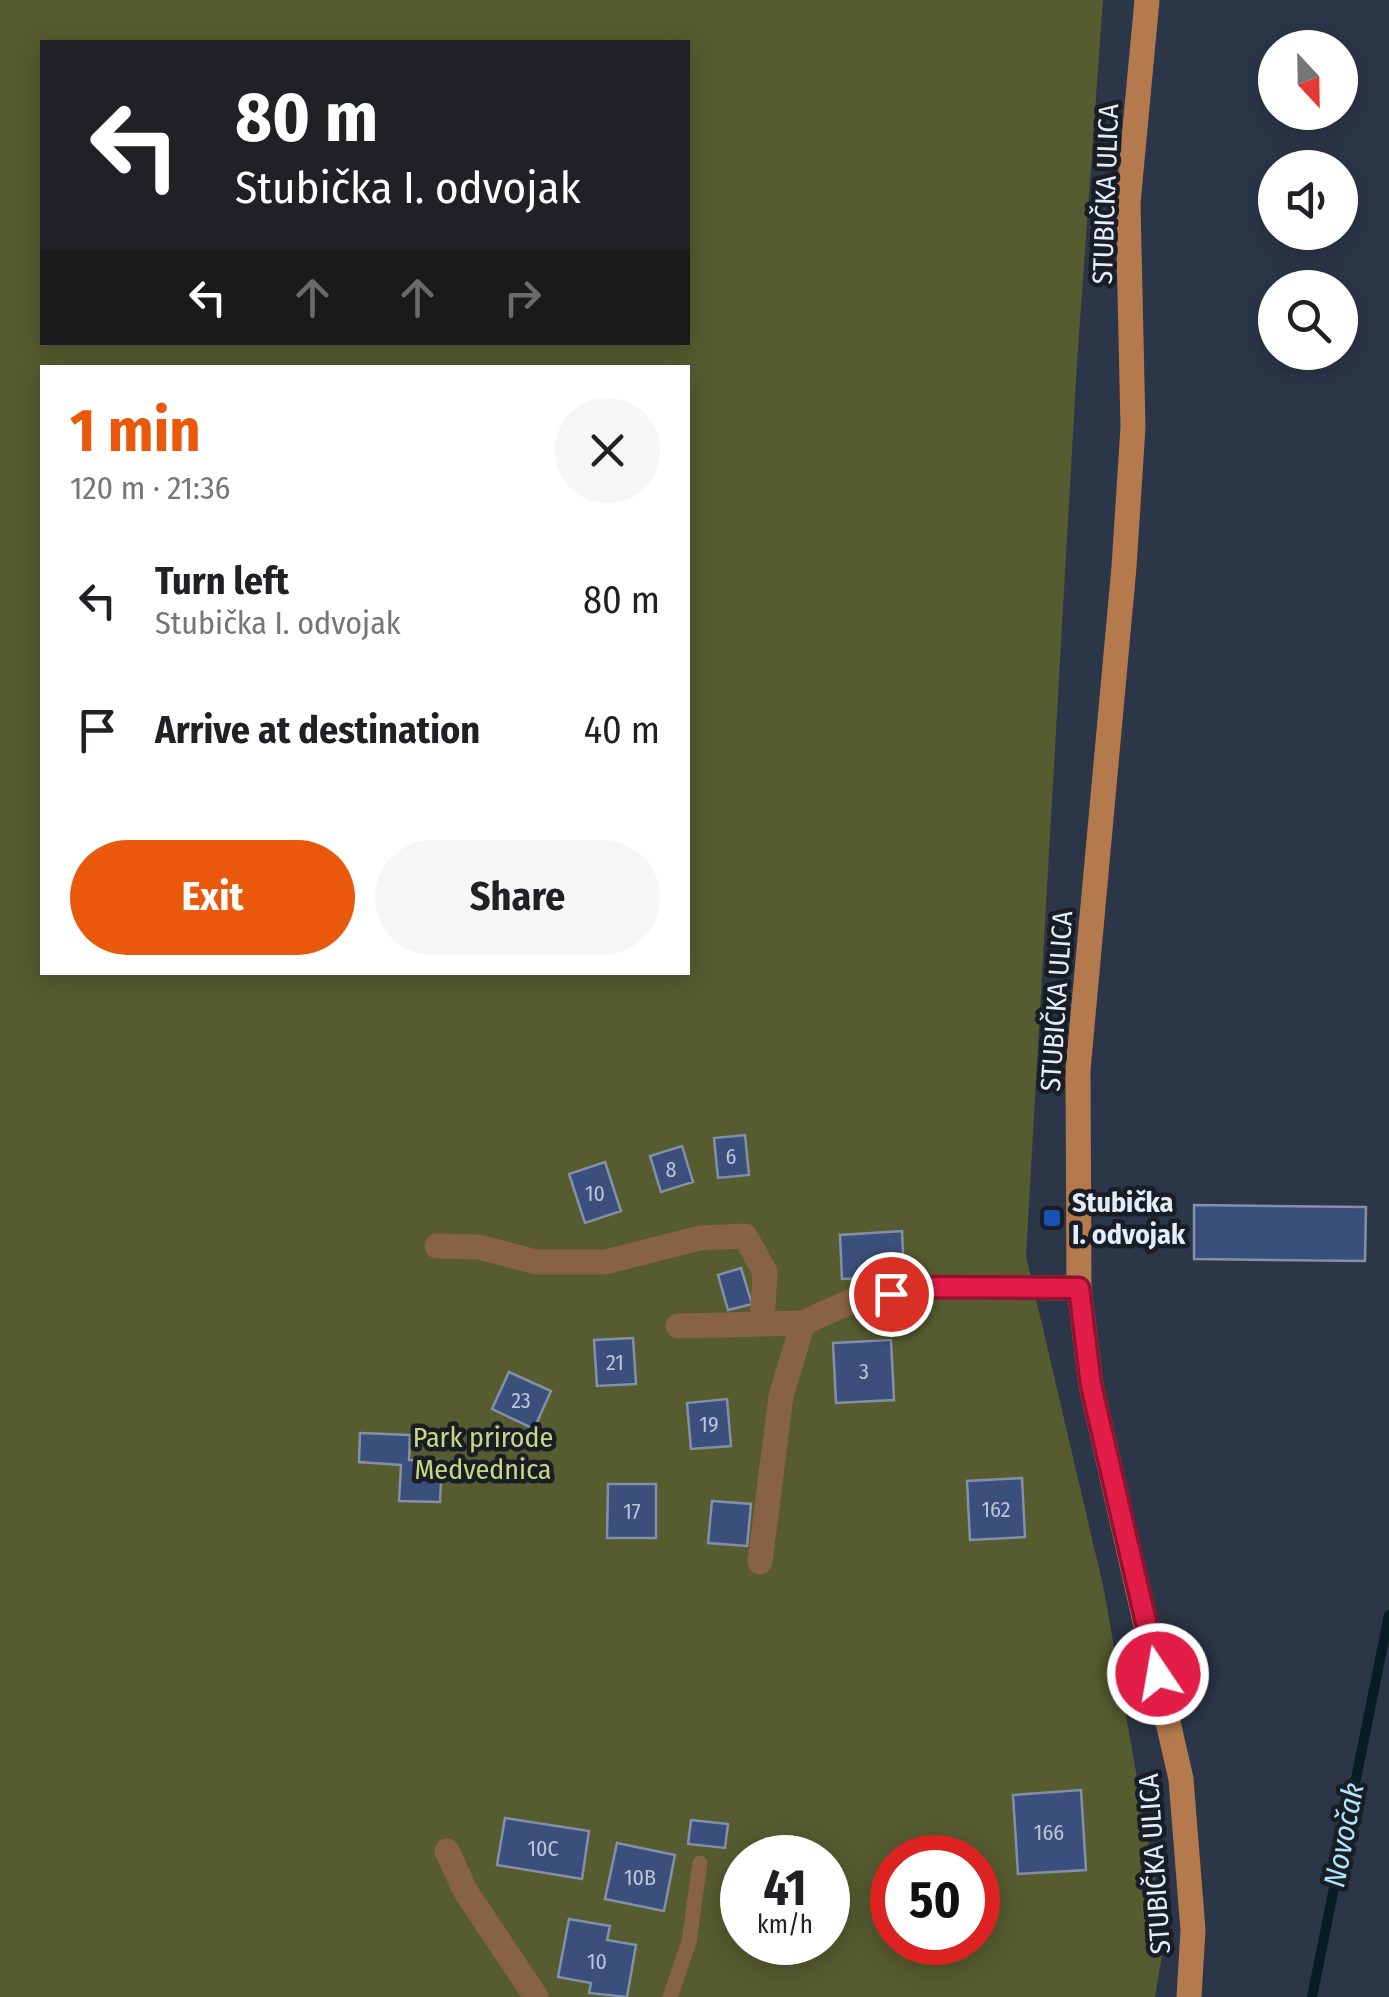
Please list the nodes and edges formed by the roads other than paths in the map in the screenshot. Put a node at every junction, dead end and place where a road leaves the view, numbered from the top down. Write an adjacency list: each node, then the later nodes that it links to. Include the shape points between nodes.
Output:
1 (1147, 0): 3 (main road, STUBIČKA ULICA, via 1128,204 1134,426 1078,1070)
2 (438, 1246): 5 (street, via 536,1262 605,1262 700,1238 746,1236 765,1272)
3 (1079, 1288): 4 (street, via 929,1287 854,1300); 12 (main road, STUBIČKA ULICA, via 1091,1385 1180,1778 1193,1930)
4 (803, 1322): 5 (street); 7 (street, via 781,1396)
5 (762, 1324): 6 (street)
6 (678, 1326)
7 (760, 1562)
8 (447, 1851): 10 (street, via 466,1892)
9 (700, 1863): 11 (lane, via 689,1942)
10 (536, 1997)
11 (670, 1997)
12 (1190, 1997)

